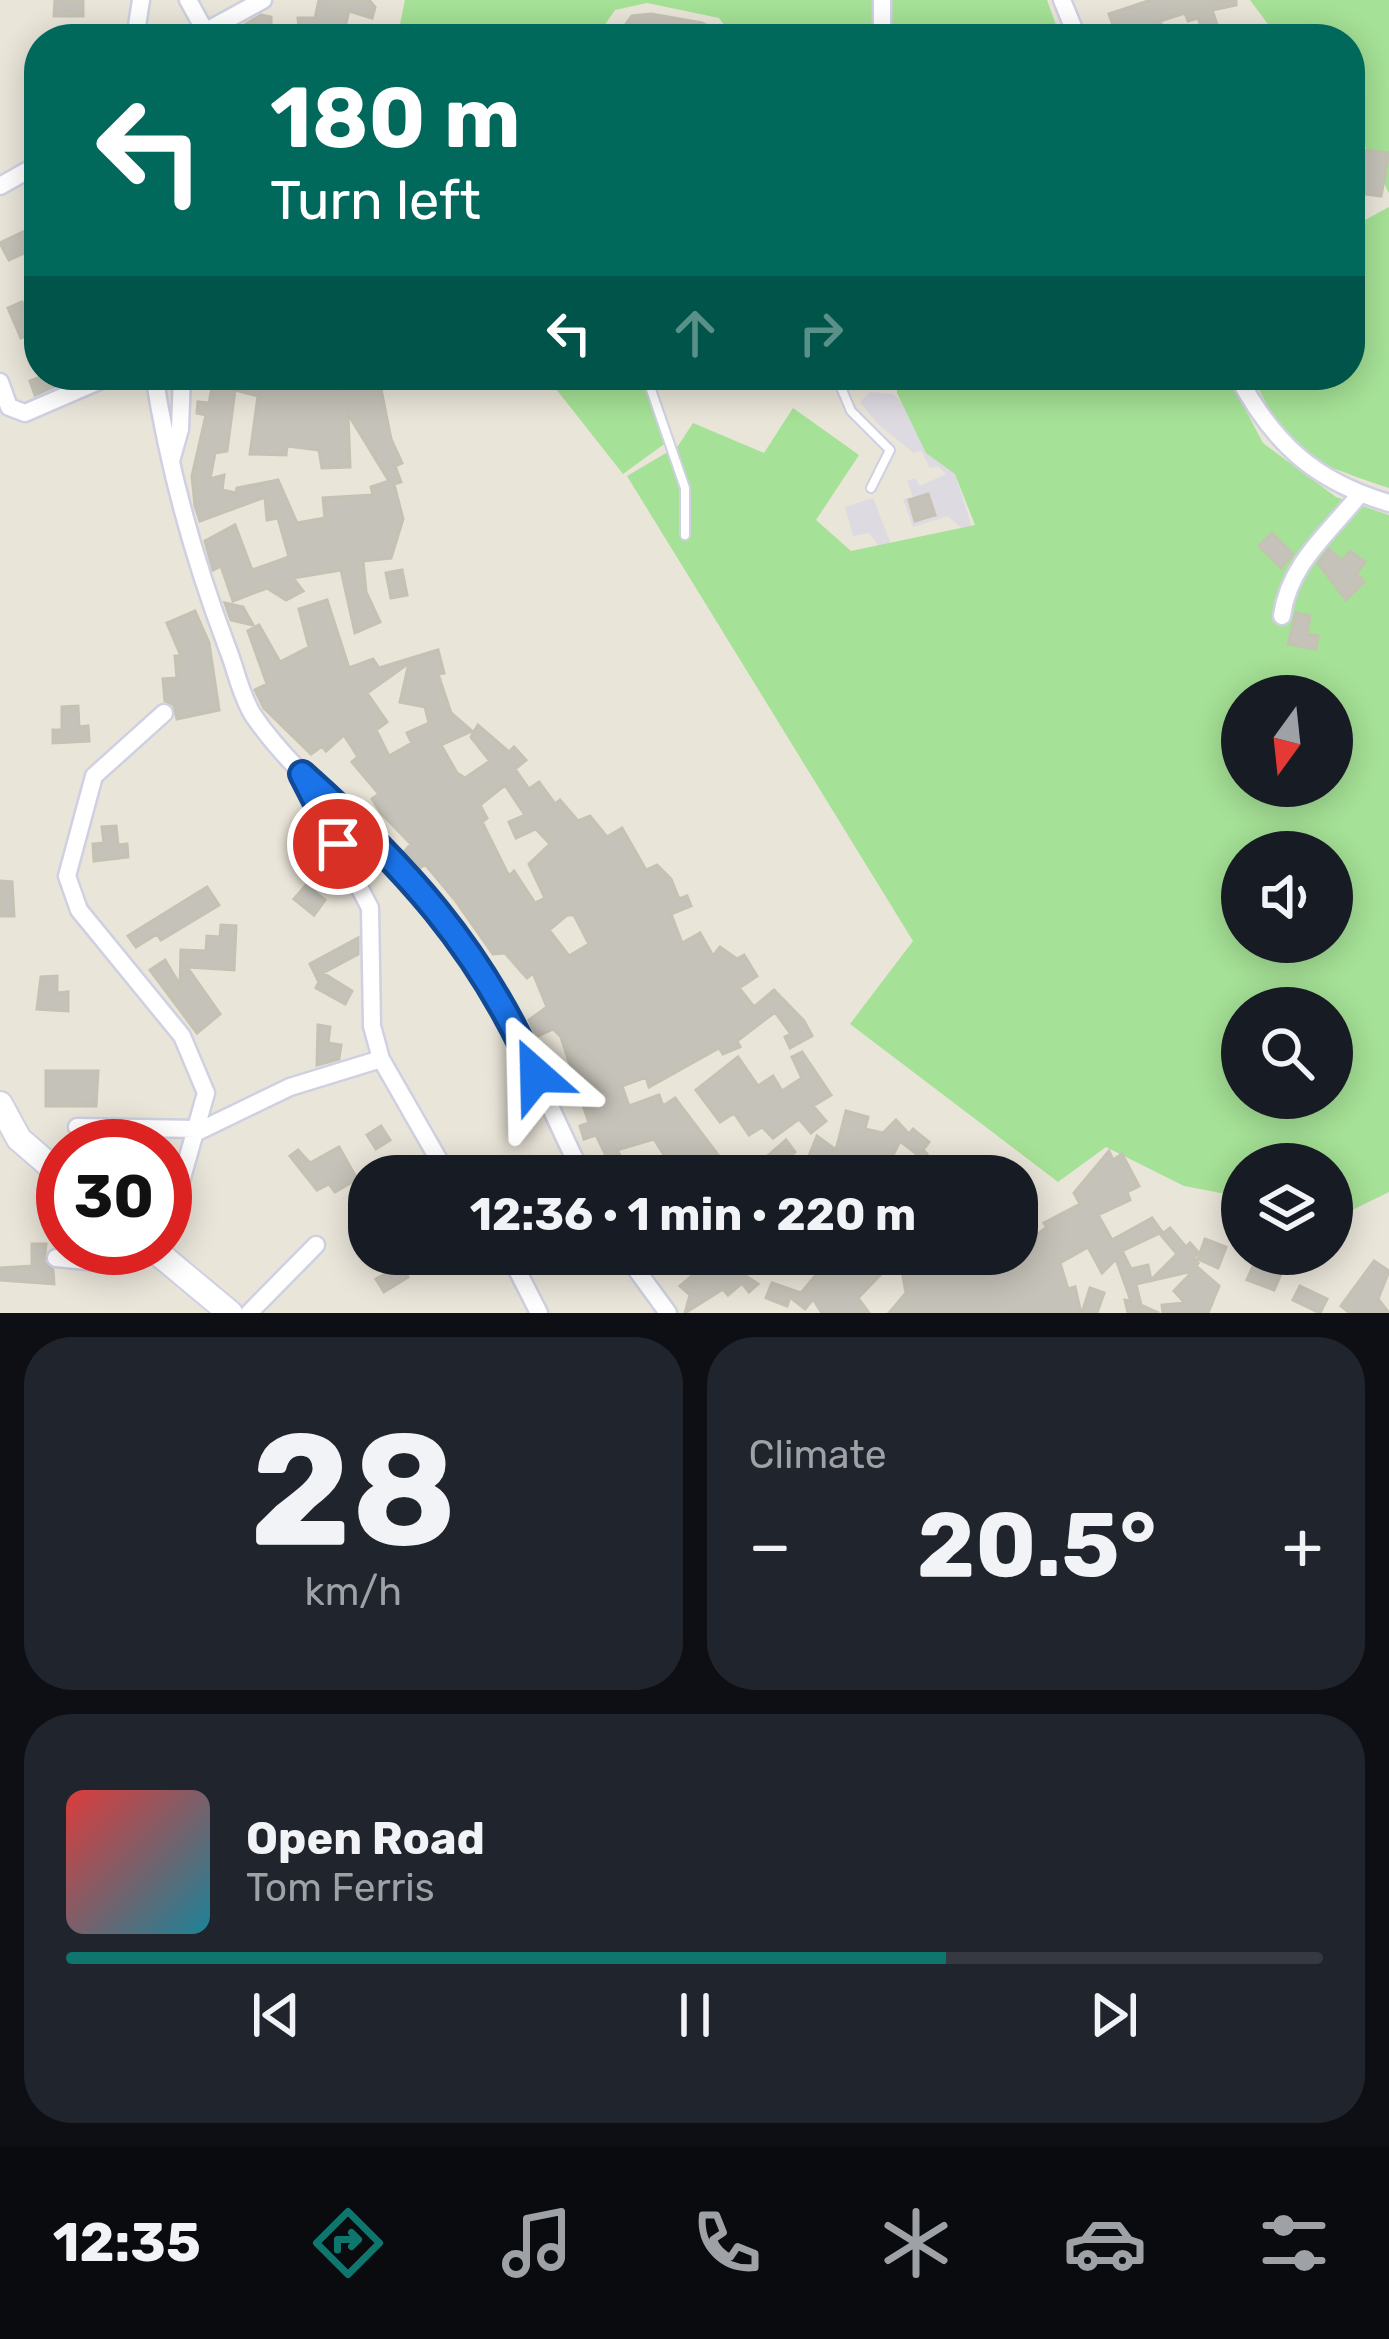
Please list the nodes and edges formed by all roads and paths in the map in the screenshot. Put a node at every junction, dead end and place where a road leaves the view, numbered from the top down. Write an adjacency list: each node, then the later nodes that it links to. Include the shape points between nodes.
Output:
1 (263, 0): 2 (street)
2 (225, 24)
3 (0, 382): 4 (street, via 9,407 25,413)
4 (66, 390)
5 (157, 390): 10 (street)
6 (181, 390): 10 (street)
7 (651, 390): 14 (lane, via 685,488)
8 (840, 390): 11 (lane, via 890,450)
9 (1246, 390): 12 (street, via 1270,432 1300,460)
10 (170, 467): 17 (street, via 242,693)
11 (872, 488)
12 (1360, 494): 13 (street); 15 (street, via 1298,565)
13 (1389, 503)
14 (685, 535)
15 (1282, 616)
16 (164, 712): 21 (street, via 94,776 67,876 79,910 156,999 196,1062 206,1093)
17 (302, 774): 18 (street, via 370,908); 25 (street, via 450,922 520,1040)
18 (380, 1059): 21 (street, via 290,1087); 24 (street)
19 (0, 1104): 23 (main road)
20 (192, 1131): 21 (street)
21 (198, 1131): 22 (street)
22 (192, 1149)
23 (36, 1154)
24 (436, 1155)
25 (573, 1155)
26 (316, 1245): 31 (street)
27 (189, 1275): 30 (main road)
28 (520, 1275): 32 (street)
29 (640, 1275): 33 (street)
30 (230, 1313)
31 (249, 1313)
32 (539, 1313)
33 (668, 1313)

